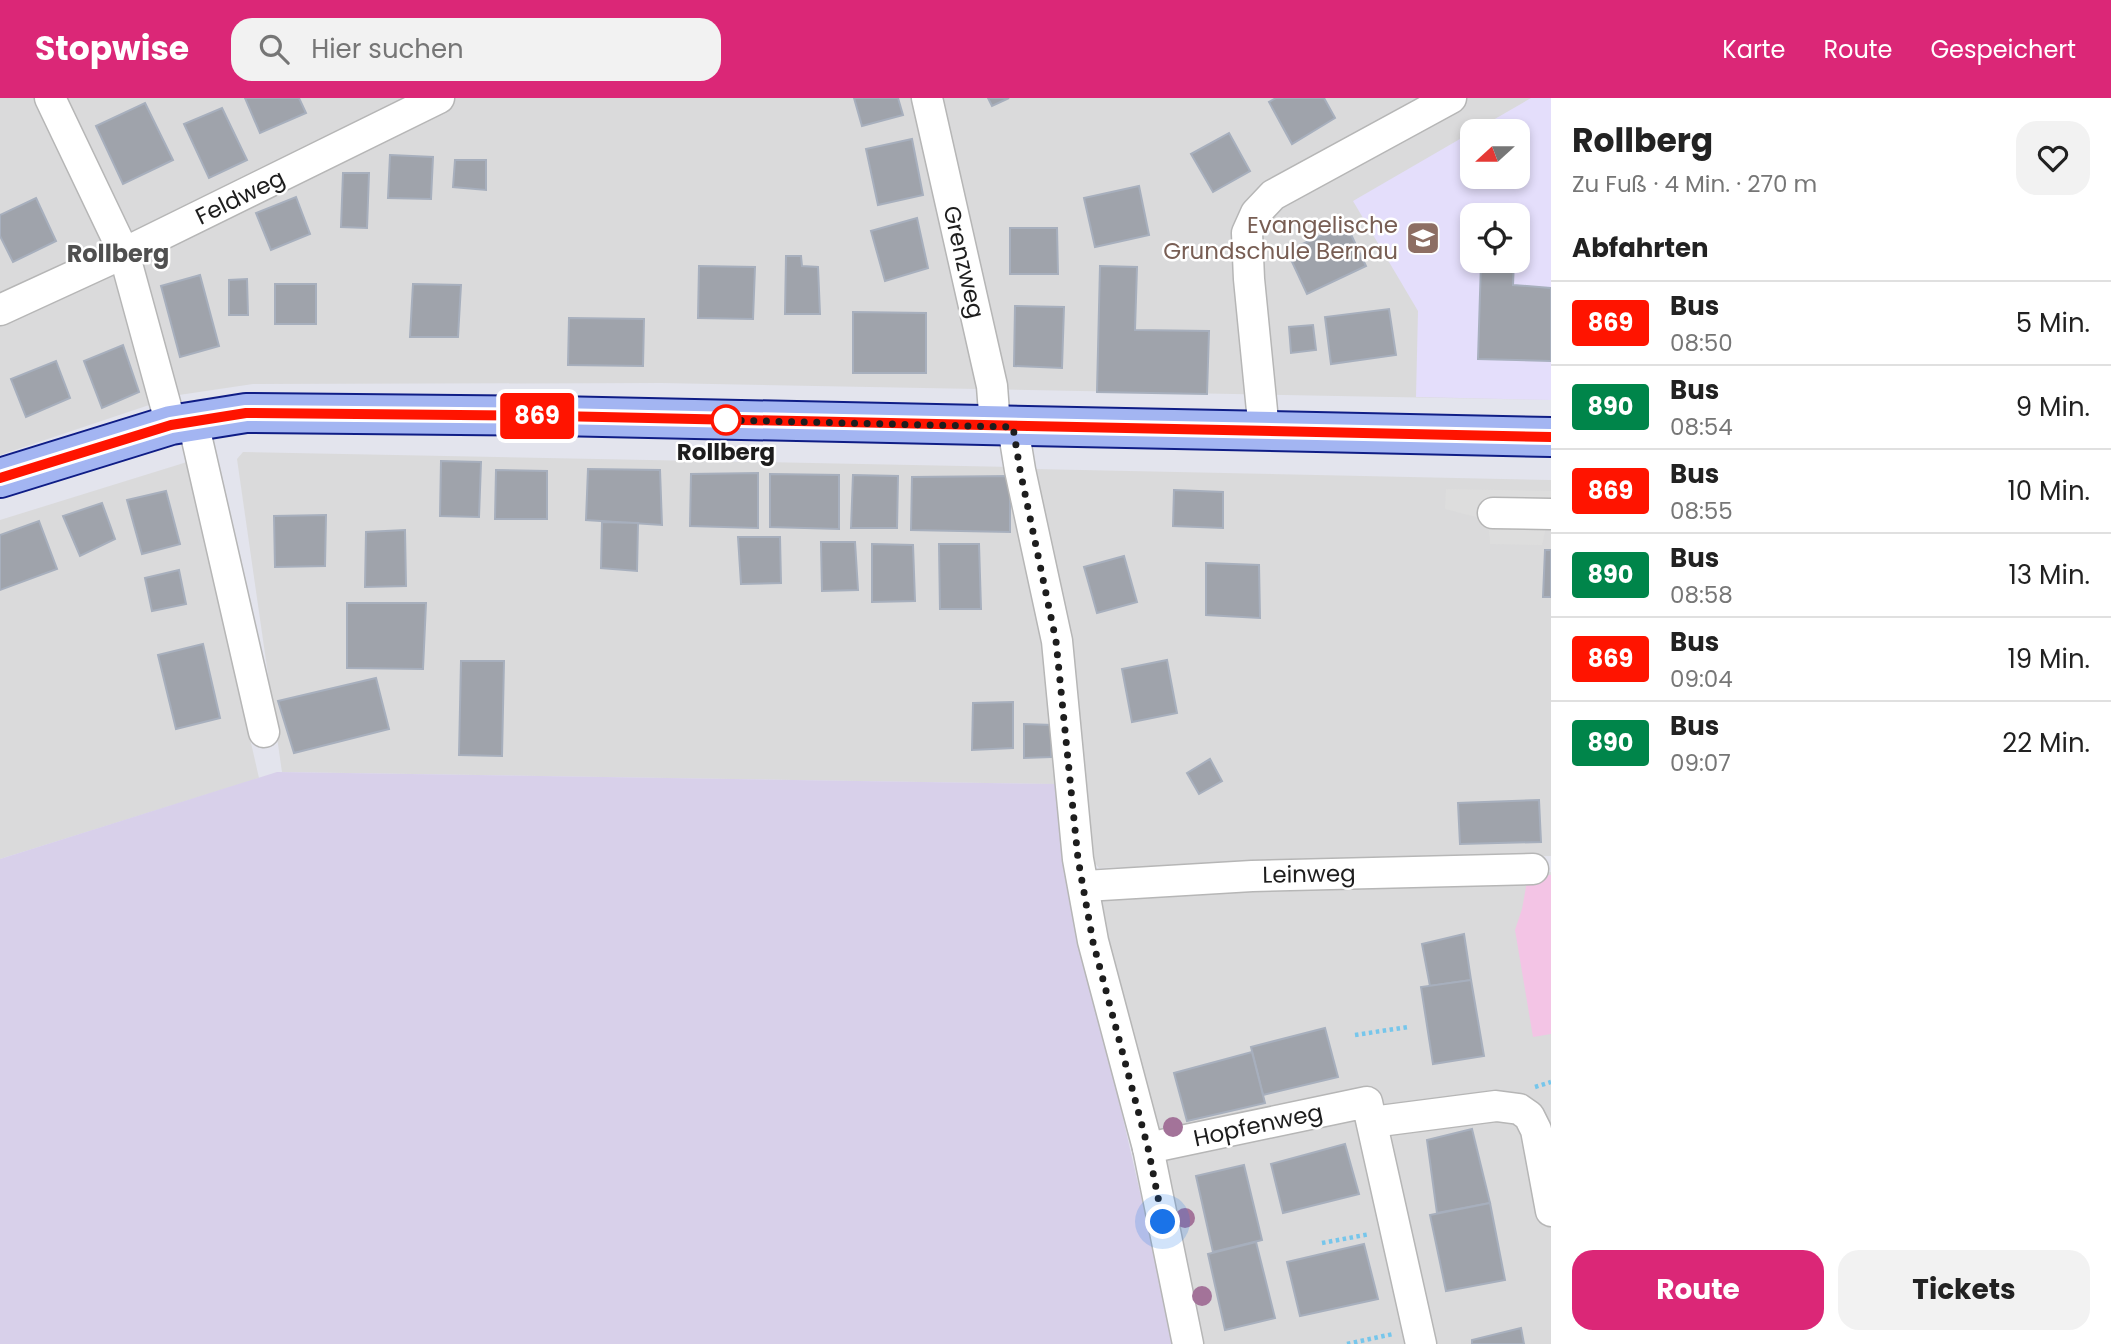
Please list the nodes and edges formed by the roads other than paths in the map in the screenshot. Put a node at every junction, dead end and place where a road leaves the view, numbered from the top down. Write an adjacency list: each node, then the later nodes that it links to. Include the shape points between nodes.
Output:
1 (50, 98): 5 (street)
2 (439, 98): 5 (street, Feldweg)
3 (927, 98): 8 (street, Grenzweg)
4 (1451, 98): 9 (street, via 1273,195 1256,213 1247,233)
5 (124, 253): 6 (street, Feldweg); 7 (street)
6 (0, 310)
7 (182, 423): 8 (main road, via 289,412); 11 (main road); 14 (street)
8 (1004, 426): 9 (main road); 16 (street, Grenzweg, via 1020,470 1056,641 1078,859)
9 (1264, 431): 10 (main road)
10 (1551, 437)
11 (0, 478)
12 (1493, 513): 13 (street)
13 (1551, 514)
14 (264, 732)
15 (1533, 869): 16 (street, Leinweg, via 1252,876)
16 (1085, 886): 18 (street, Grenzweg, via 1093,942)
17 (1370, 1112): 18 (street, Hopfenweg); 19 (street, Hopfenweg, via 1519,1109 1536,1130); 20 (street)
18 (1148, 1148): 21 (street, Grenzweg)
19 (1551, 1211)
20 (1420, 1337)
21 (1188, 1344)

